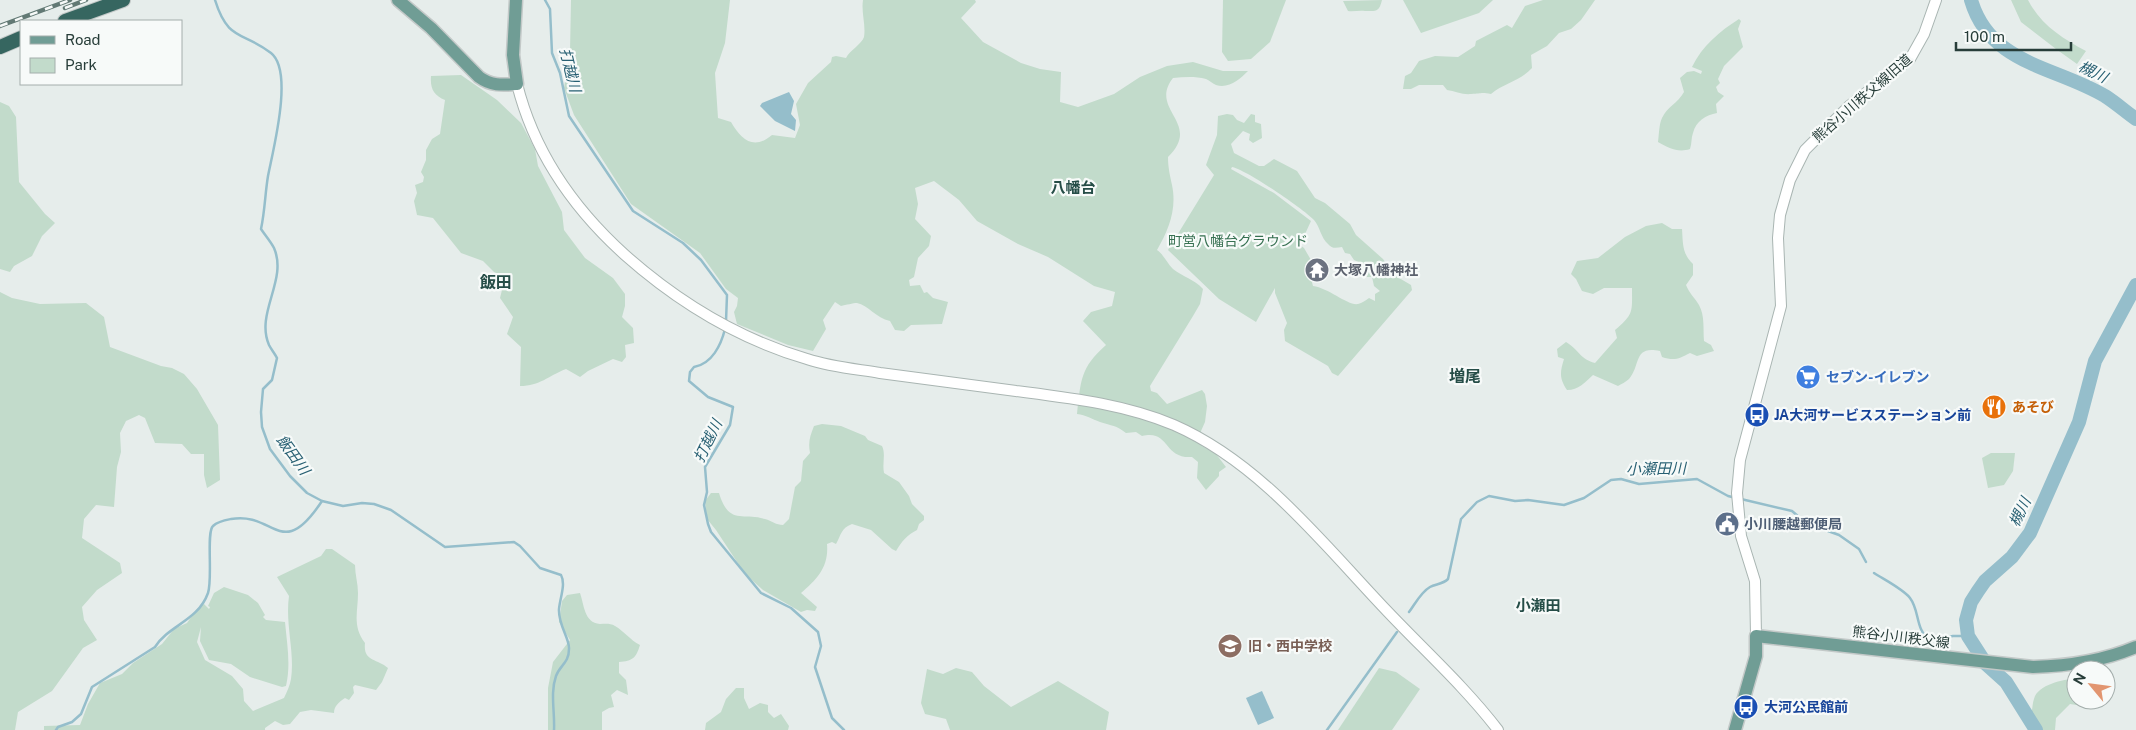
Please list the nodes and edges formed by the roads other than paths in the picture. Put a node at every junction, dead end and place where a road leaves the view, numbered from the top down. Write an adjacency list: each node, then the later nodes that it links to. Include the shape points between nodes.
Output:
1 (122, 0): 5 (highway)
2 (398, 0): 8 (main road, via 479,77 492,85)
3 (516, 0): 8 (main road, via 513,55)
4 (1936, 0): 9 (street, 熊谷小川秩父線旧道, via 1924,34 1910,59 1849,106 1805,150 1790,180 1780,215 1781,306 1740,460 1737,493 1742,536 1756,594)
5 (68, 20)
6 (20, 38): 7 (highway)
7 (0, 47)
8 (517, 84): 11 (street, via 546,158 562,186 607,239 643,271 693,307 729,328 808,360 865,371 1096,402 1149,416 1198,437 1239,463 1273,491 1468,693)
9 (1756, 636): 10 (main road, 熊谷小川秩父線, via 2033,667 2095,661); 12 (main road, via 1756,656)
10 (2136, 646)
11 (1498, 730)
12 (1735, 730)

